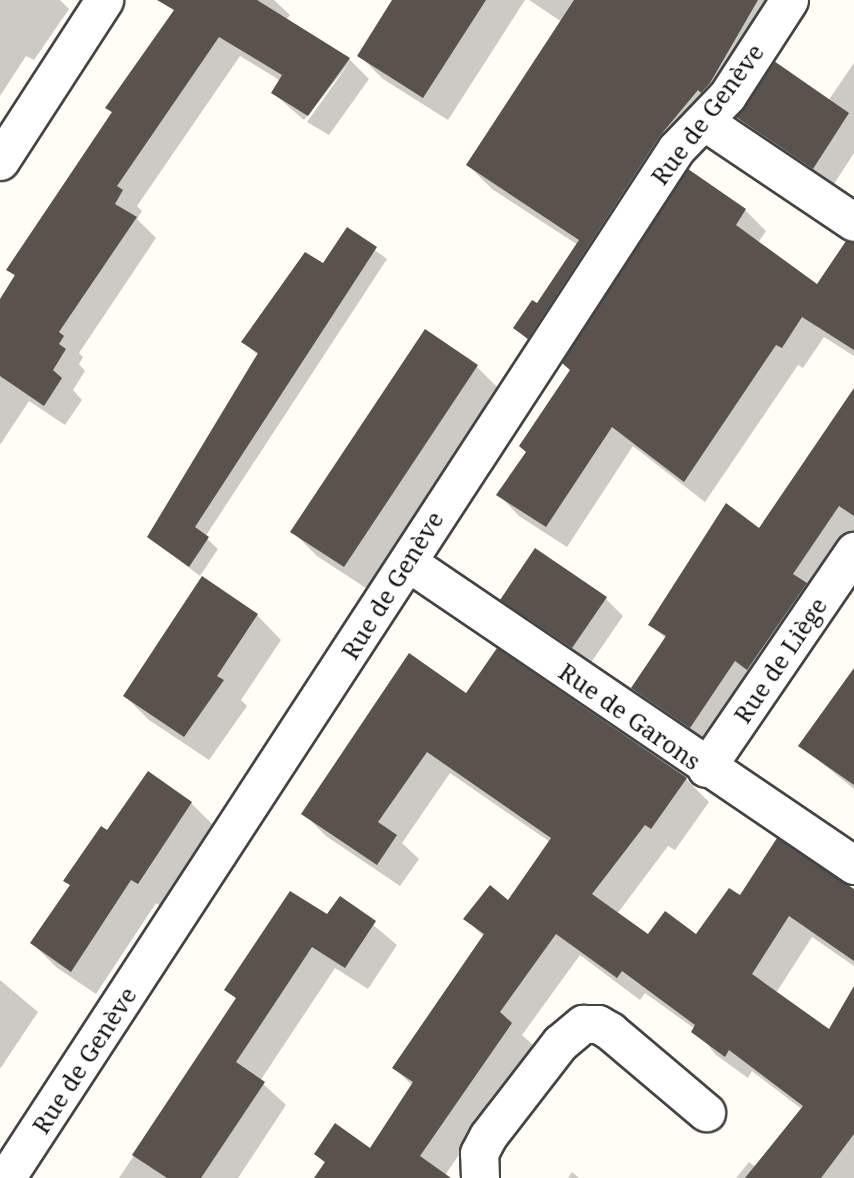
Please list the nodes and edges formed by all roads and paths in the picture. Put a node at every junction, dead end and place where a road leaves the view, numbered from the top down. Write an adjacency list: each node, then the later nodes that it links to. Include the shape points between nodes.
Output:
1 (104, 0): 4 (street)
2 (789, 0): 3 (street, Rue de Genève)
3 (705, 122): 5 (street); 7 (street, Rue de Genève, via 676,149 426,527)
4 (0, 161)
5 (854, 222)
6 (854, 551): 8 (street, Rue de Liège)
7 (409, 564): 8 (street, Rue de Garons); 11 (street, Rue de Genève)
8 (706, 768): 9 (street, Rue de Garons)
9 (854, 865)
10 (706, 1112): 12 (street, via 610,1031 598,1024 583,1024 560,1042 488,1136 479,1153)
11 (6, 1178)
12 (480, 1178)

